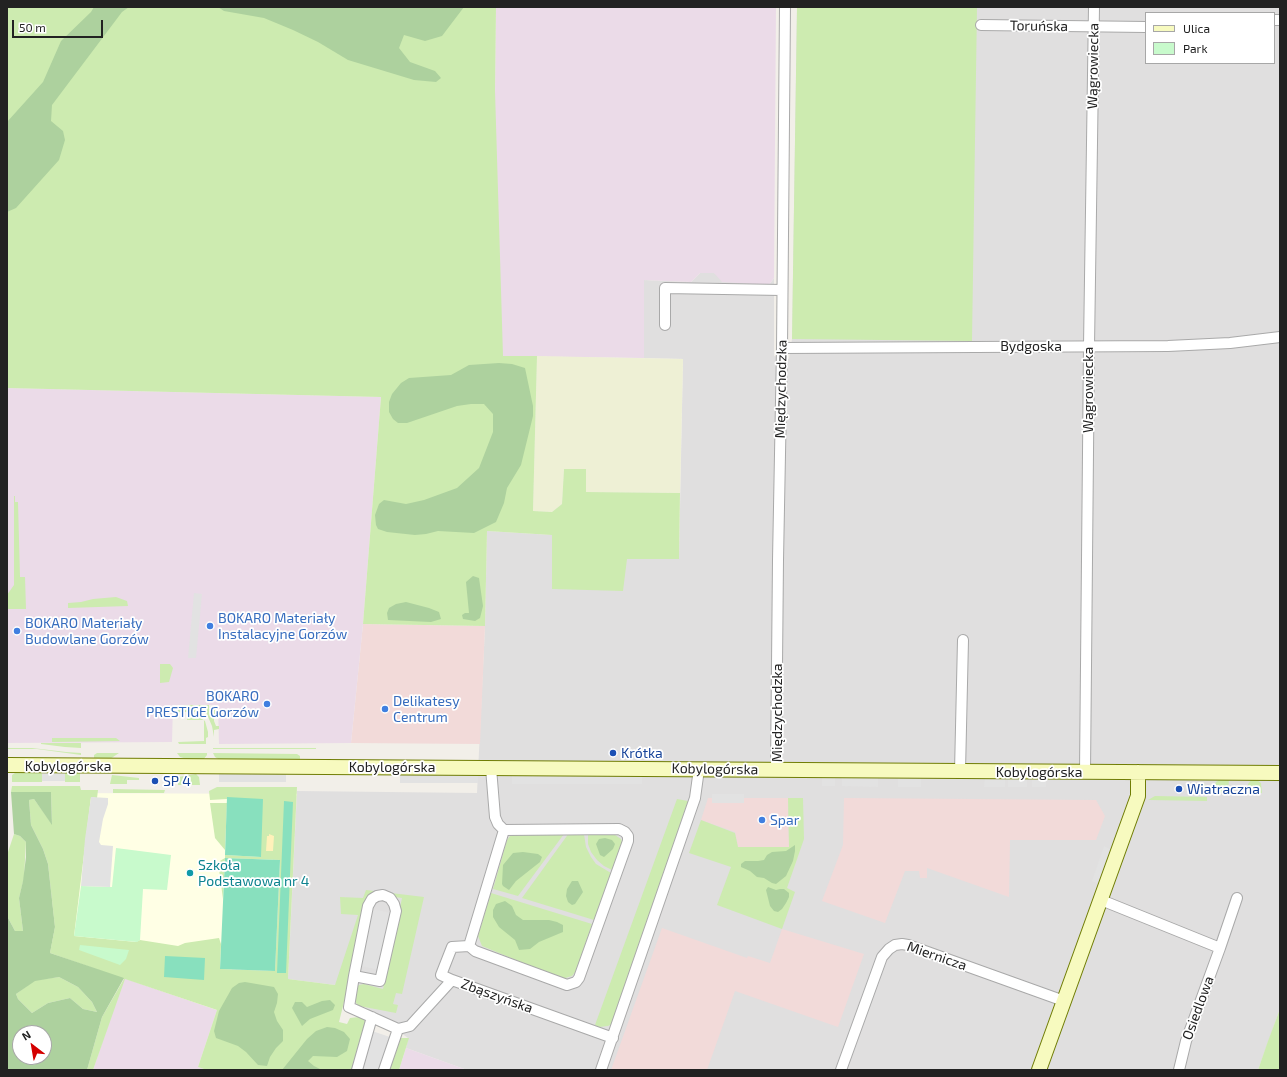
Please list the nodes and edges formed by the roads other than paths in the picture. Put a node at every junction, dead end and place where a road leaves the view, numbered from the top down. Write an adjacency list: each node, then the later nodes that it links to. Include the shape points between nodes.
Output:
1 (784, 7): 6 (street, Międzychodzka)
2 (1094, 7): 4 (street, Wągrowiecka)
3 (981, 25): 4 (street, Toruńska)
4 (1094, 27): 5 (street, Toruńska); 9 (street, Wągrowiecka)
5 (1145, 27)
6 (782, 290): 7 (street, via 665,288); 10 (street, Międzychodzka)
7 (665, 325)
8 (1280, 337): 9 (street, Bydgoska, via 1230,344)
9 (1089, 346): 10 (street, Bydgoska); 17 (street, Wągrowiecka)
10 (782, 348): 15 (street, Międzychodzka)
11 (963, 640): 16 (street)
12 (7, 766): 13 (street, Kobylogórska)
13 (491, 768): 14 (street, Kobylogórska); 20 (street, via 495,817)
14 (699, 769): 15 (street, Kobylogórska); 30 (street, via 695,798)
15 (776, 770): 16 (street, Kobylogórska)
16 (960, 771): 17 (street, Kobylogórska)
17 (1085, 772): 18 (street, Kobylogórska)
18 (1138, 772): 19 (street, Kobylogórska); 22 (street, via 1138,796)
19 (1280, 773)
20 (504, 830): 23 (street); 23 (street, via 619,829 628,836 628,841 576,982 567,985)
21 (1237, 898): 24 (street, Osiedlowa)
22 (1100, 900): 24 (street); 27 (street)
23 (469, 946): 26 (street, via 452,947 441,975)
24 (1220, 948): 36 (street, Osiedlowa, via 1186,1041)
25 (354, 976): 25 (street, via 380,981 396,911 390,898 384,895 372,899 368,906); 28 (street, via 348,1007)
26 (452, 980): 29 (street, Zbąszyńska, via 410,1026); 30 (street, Zbąszyńska)
27 (1064, 1001): 34 (street, Miernicza, via 908,945 895,945 882,957); 35 (street)
28 (372, 1017): 29 (street); 31 (street)
29 (398, 1029): 32 (street)
30 (613, 1038): 33 (street)
31 (357, 1070)
32 (384, 1070)
33 (601, 1070)
34 (841, 1070)
35 (1039, 1070)
36 (1179, 1070)

